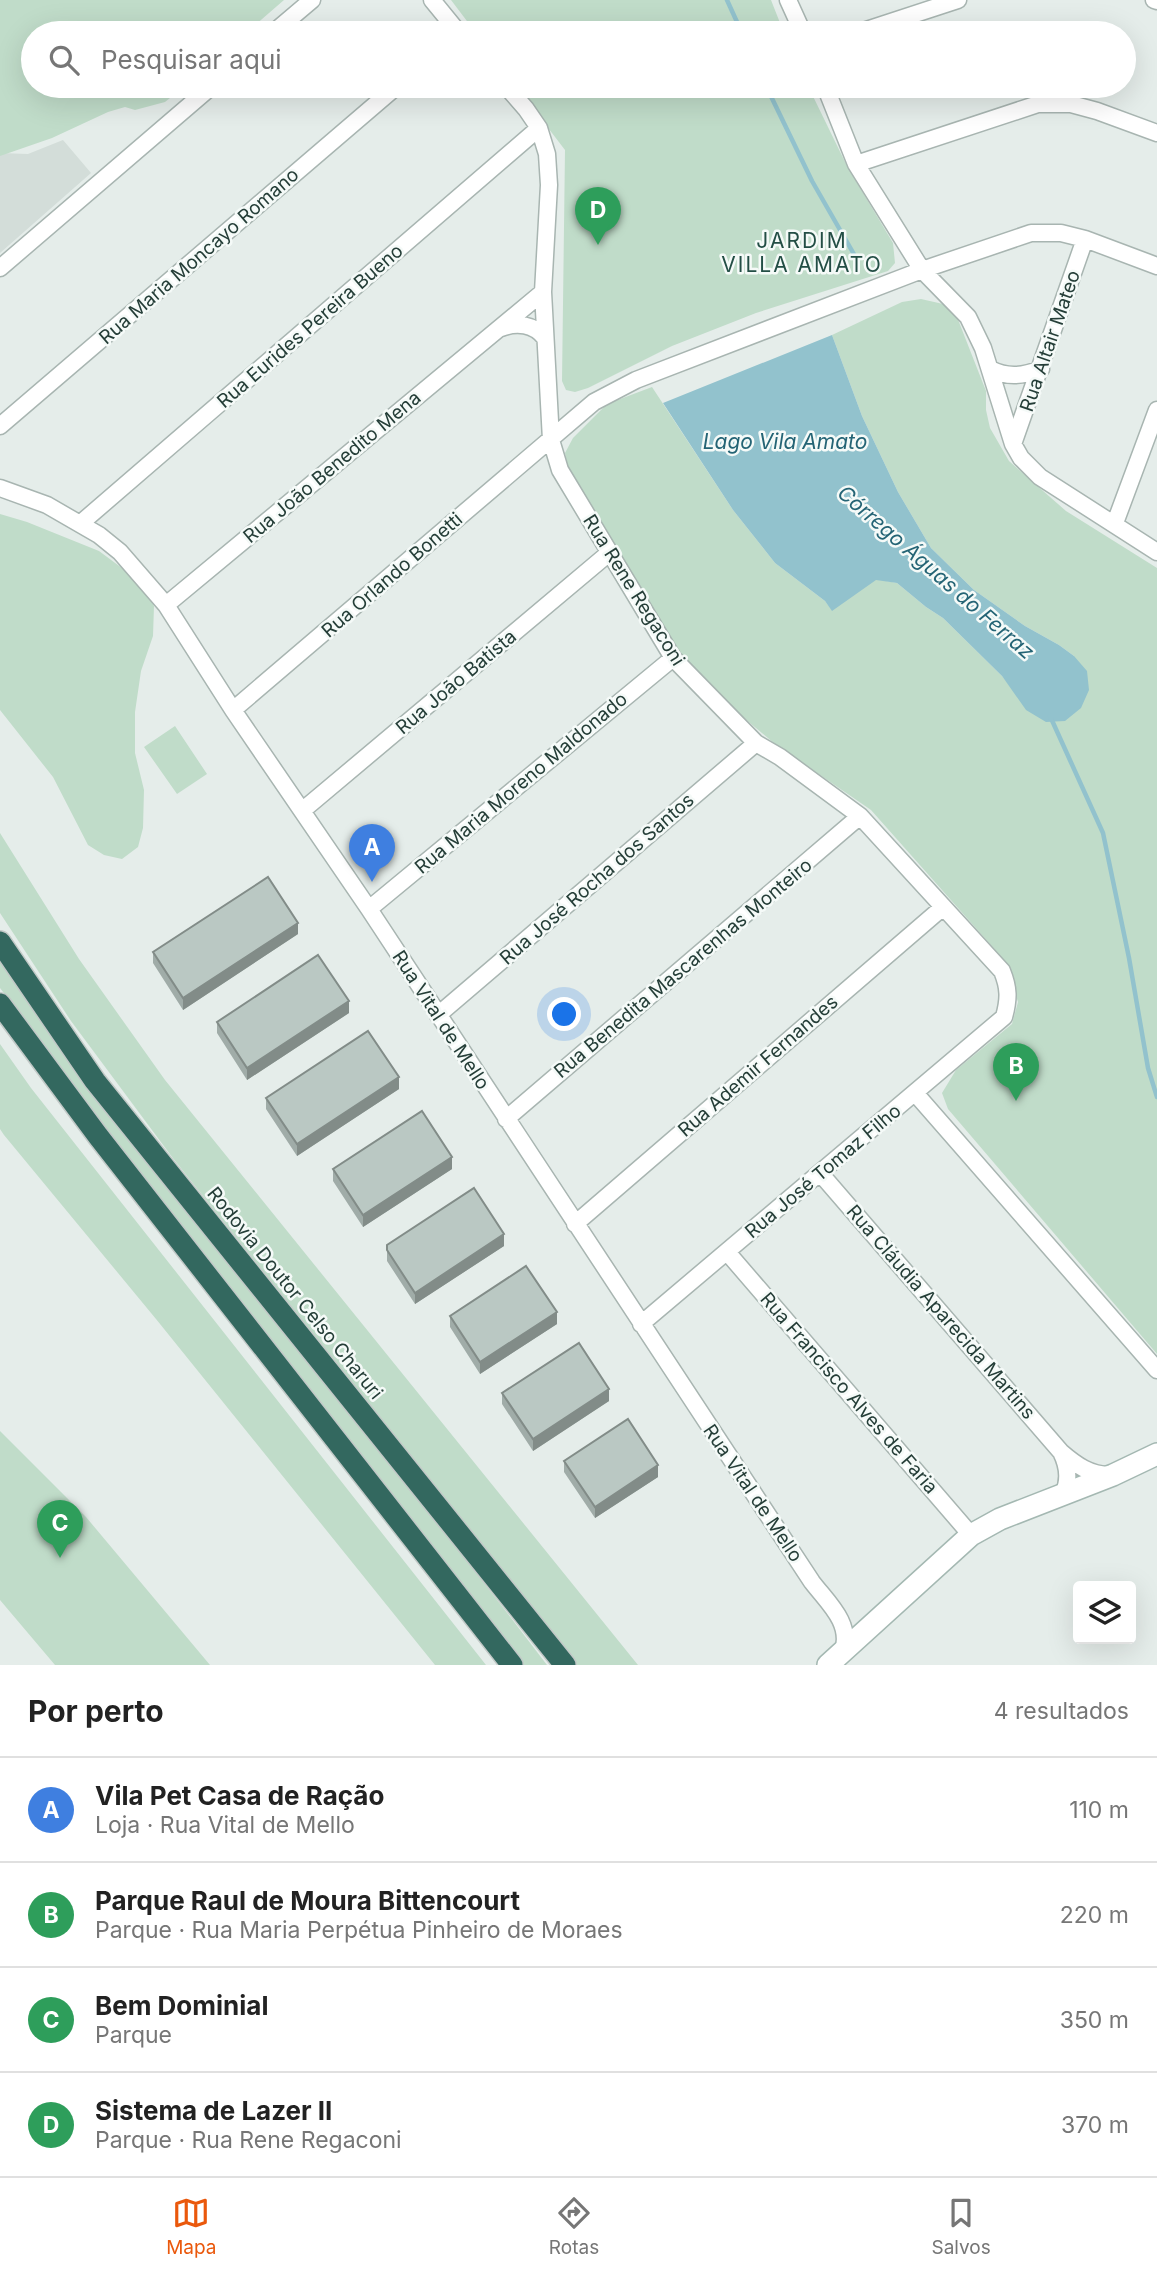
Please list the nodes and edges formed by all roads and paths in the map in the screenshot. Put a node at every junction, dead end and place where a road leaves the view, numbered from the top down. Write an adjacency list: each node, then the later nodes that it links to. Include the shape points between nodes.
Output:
1 (312, 0): 5 (street)
2 (432, 0): 6 (street)
3 (788, 0): 7 (street)
4 (958, 0): 8 (street)
5 (287, 21)
6 (449, 21)
7 (798, 21)
8 (894, 21)
9 (198, 98): 19 (street)
10 (383, 98): 28 (street, Rua Maria Moncayo Romano)
11 (516, 98): 13 (street, Rua Rene Regaconi)
12 (830, 98): 15 (street)
13 (538, 128): 22 (street, Rua Rene Regaconi, via 547,154 549,185); 32 (street, Rua Eurides Pereira Bueno)
14 (1157, 133): 15 (street, via 1071,104 1038,104)
15 (856, 164): 17 (street)
16 (1086, 239): 18 (street, Rua Orlando Bonetti); 20 (street, Rua Orlando Bonetti, via 1031,233); 26 (street, Rua Altair Mateo)
17 (904, 241): 20 (street); 21 (street, via 905,267)
18 (1157, 266)
19 (0, 268)
20 (922, 270): 21 (street, Rua Orlando Bonetti); 25 (street, via 968,317)
21 (896, 281): 29 (street, Rua Orlando Bonetti, via 636,380 594,402)
22 (543, 292): 23 (street, Rua João Benedito Mena); 24 (street, Rua Rene Regaconi)
23 (498, 329): 24 (street, via 523,325 535,328); 36 (street, Rua João Benedito Mena)
24 (545, 338): 29 (street, Rua Rene Regaconi)
25 (990, 369): 26 (street, via 1016,376); 30 (street)
26 (1041, 369): 30 (street, Rua Altair Mateo)
27 (1157, 410): 33 (street)
28 (0, 426)
29 (551, 440): 35 (street, Rua Rene Regaconi, via 559,470); 38 (street, Rua Orlando Bonetti)
30 (1013, 444): 33 (street, via 1040,477)
31 (0, 488): 32 (street, Rua Vital de Mello)
32 (81, 523): 36 (street, Rua Vital de Mello, via 120,552)
33 (1115, 523): 34 (street)
34 (1157, 552)
35 (609, 553): 37 (street, Rua Rene Regaconi); 40 (street, Rua João Batista)
36 (166, 606): 38 (street, Rua Vital de Mello)
37 (673, 657): 39 (street, Rua Rene Regaconi); 43 (street, Rua Maria Moreno Maldonado)
38 (233, 710): 40 (street, Rua Vital de Mello)
39 (757, 743): 41 (street, Rua Rene Regaconi); 46 (street, Rua José Rocha dos Santos)
40 (303, 810): 43 (street, Rua Vital de Mello)
41 (860, 816): 42 (street, Rua Rene Regaconi); 49 (street, Rua Benedita Mascarenhas Monteiro)
42 (942, 908): 47 (street, Rua Rene Regaconi, via 1002,971 1009,1001); 51 (street, Rua Ademir Fernandes)
43 (369, 909): 46 (street, Rua Vital de Mello)
44 (0, 942): 64 (highway, Rodovia Doutor Celso Charuri, via 95,1081)
45 (0, 1004): 63 (highway)
46 (438, 1015): 49 (street, Rua Vital de Mello)
47 (1004, 1017): 48 (street, Rua José Tomaz Filho)
48 (915, 1093): 50 (street, Rua José Tomaz Filho); 54 (street)
49 (506, 1119): 51 (street, Rua Vital de Mello)
50 (820, 1173): 52 (street, Rua José Tomaz Filho); 55 (street, Rua Cláudia Aparecida Martins)
51 (575, 1224): 53 (street, Rua Vital de Mello)
52 (727, 1252): 53 (street, Rua José Tomaz Filho); 59 (street, Rua Francisco Alves de Faria)
53 (641, 1324): 60 (street, Rua Vital de Mello)
54 (1157, 1370)
55 (1061, 1452): 57 (street, Rua Cláudia Aparecida Martins, via 1083,1469); 58 (street, via 1067,1464)
56 (1157, 1454): 57 (street)
57 (1113, 1475): 58 (street)
58 (1063, 1494): 59 (street)
59 (971, 1535): 61 (street)
60 (831, 1607): 61 (street, via 849,1619); 62 (street, Rua Vital de Mello, via 845,1627 846,1637)
61 (881, 1616): 62 (street)
62 (835, 1658)
63 (512, 1665)
64 (565, 1665)

